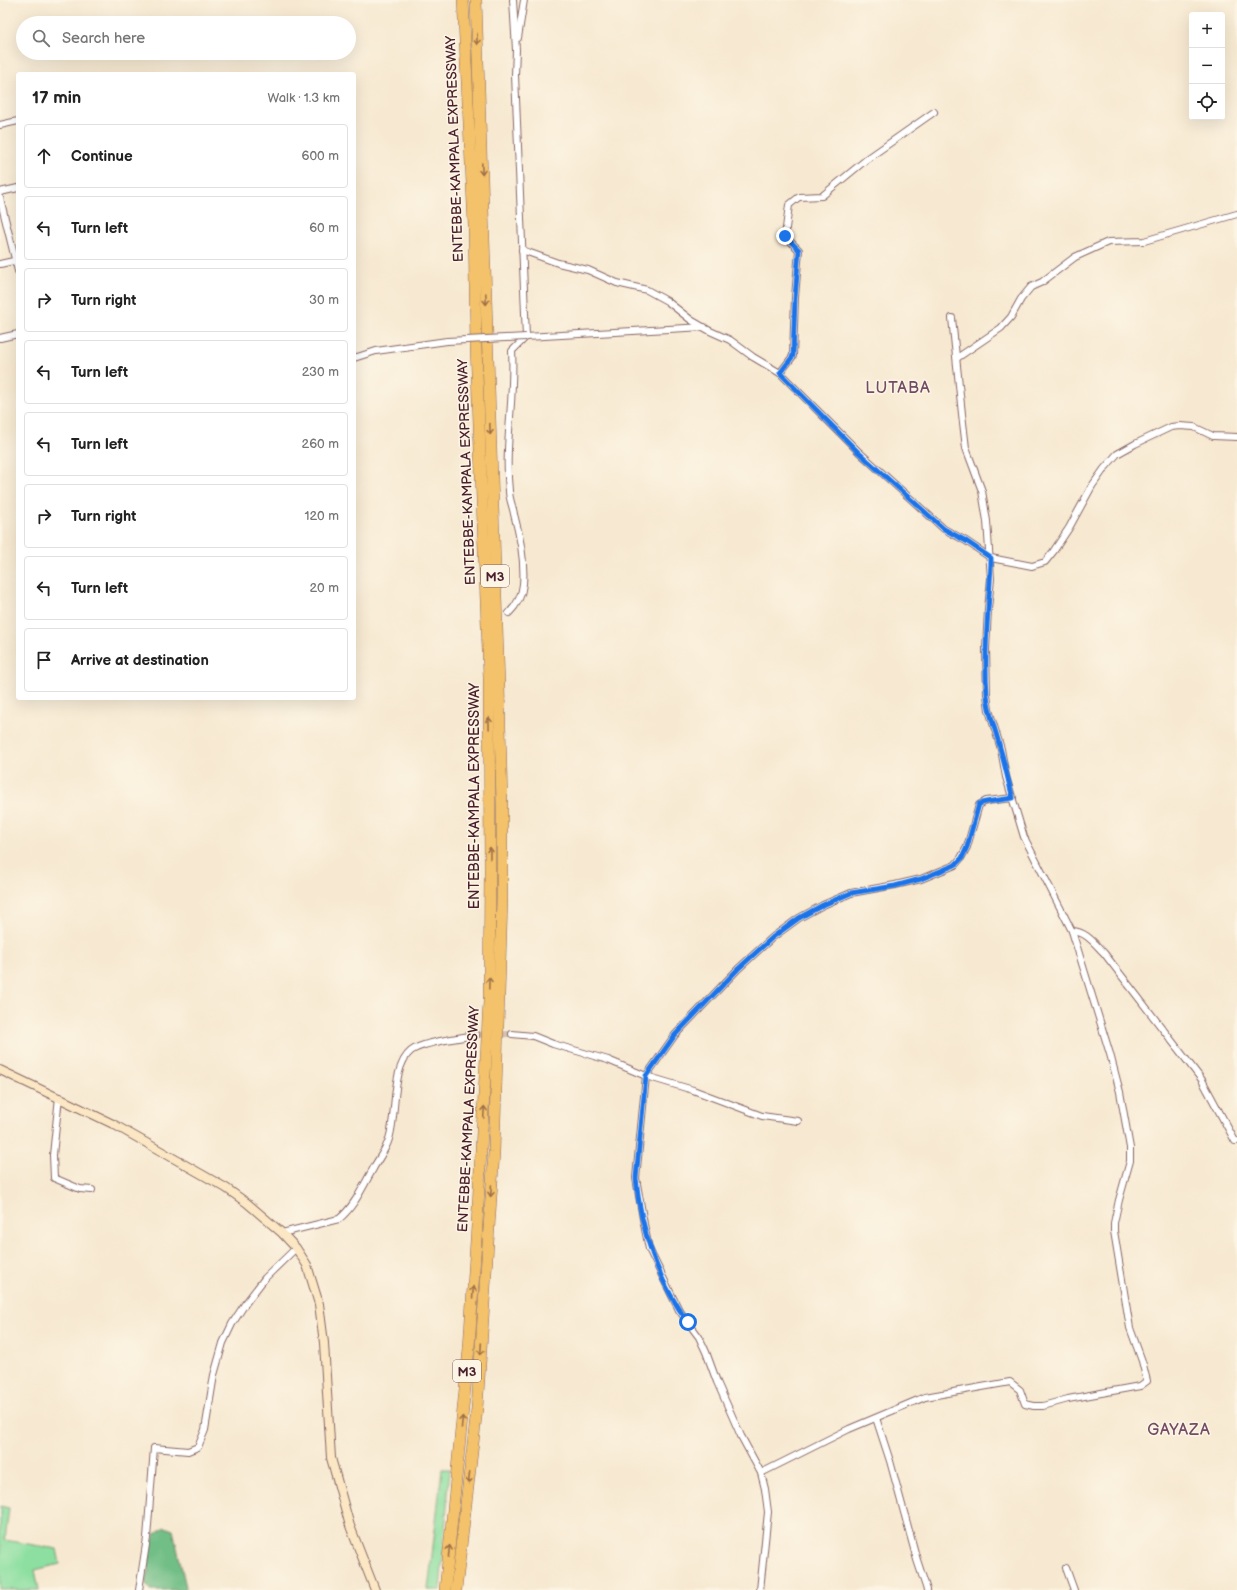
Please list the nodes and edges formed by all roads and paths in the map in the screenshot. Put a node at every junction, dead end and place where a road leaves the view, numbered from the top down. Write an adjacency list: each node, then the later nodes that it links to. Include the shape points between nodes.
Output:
1 (463, 0): 45 (highway, ENTEBBE-KAMPALA EXPRESSWAY / M3, one-way to 1, via 469,1348 477,1233 489,1001 490,917 488,670 474,225)
2 (476, 0): 46 (highway, ENTEBBE-KAMPALA EXPRESSWAY / M3, one-way to 46, via 499,686 502,900 494,1145 477,1409)
3 (513, 0): 5 (street)
4 (524, 0): 5 (street)
5 (516, 50): 13 (street)
6 (934, 112): 24 (street, via 867,159 822,196 799,197 789,205 785,236 799,250 793,356)
7 (16, 121): 8 (street)
8 (0, 125)
9 (16, 188): 10 (street)
10 (0, 192)
11 (0, 198): 14 (street)
12 (1237, 214): 23 (street, via 1144,241 1108,242 1075,257 1042,282 1031,287 1011,317 1000,328)
13 (522, 250): 18 (street, via 658,294); 20 (street)
14 (16, 256)
15 (16, 260): 16 (street)
16 (0, 264)
17 (952, 318): 23 (street)
18 (704, 327): 20 (street); 24 (street, via 730,340)
19 (16, 334): 21 (street)
20 (526, 337): 22 (street, bridge, via 447,341 376,351); 27 (street, via 512,351 507,456 509,492 521,545 523,577 521,596)
21 (0, 338)
22 (356, 357)
23 (957, 358): 26 (street, via 966,448 982,491)
24 (780, 373): 26 (street, via 858,452 944,529)
25 (1237, 437): 26 (street, via 1213,436 1194,427 1180,426 1135,444 1116,454 1104,469 1069,528 1045,562 1032,566)
26 (991, 558): 28 (street, via 986,649 987,695)
27 (509, 613)
28 (1013, 798): 29 (street, via 1024,837); 33 (street, via 979,804 967,847 955,865 921,879 851,893 799,918 773,937 738,969 675,1035)
29 (1072, 931): 36 (street, via 1085,935 1104,953 1202,1080); 40 (street, via 1110,1054 1130,1148 1130,1161 1119,1200 1114,1231 1130,1328 1147,1381 1140,1386 1034,1406 1025,1404 1020,1390 1010,1382 925,1397)
30 (512, 1034): 33 (street, via 533,1036 608,1060)
31 (476, 1035): 38 (street, via 439,1042 411,1051 398,1074 389,1140 356,1200 339,1219)
32 (0, 1070): 34 (main road)
33 (646, 1076): 35 (street, via 693,1090 762,1116); 41 (street, via 636,1178 649,1248 679,1310 702,1342 741,1436)
34 (59, 1097): 37 (street, via 53,1156 54,1178 80,1189); 38 (main road, via 113,1124 226,1188)
35 (798, 1121)
36 (1237, 1141)
37 (92, 1190)
38 (282, 1233): 39 (main road)
39 (296, 1248): 43 (street, via 265,1278 232,1324 223,1343 214,1375 205,1430 198,1448 188,1451 154,1448 148,1538); 44 (main road, via 307,1265 319,1304 331,1458 350,1526)
40 (876, 1418): 41 (street); 48 (street, via 916,1560)
41 (761, 1473): 47 (street, via 768,1512)
42 (1066, 1568): 49 (street)
43 (139, 1590)
44 (375, 1590)
45 (445, 1590)
46 (456, 1590)
47 (760, 1590)
48 (927, 1590)
49 (1074, 1590)

